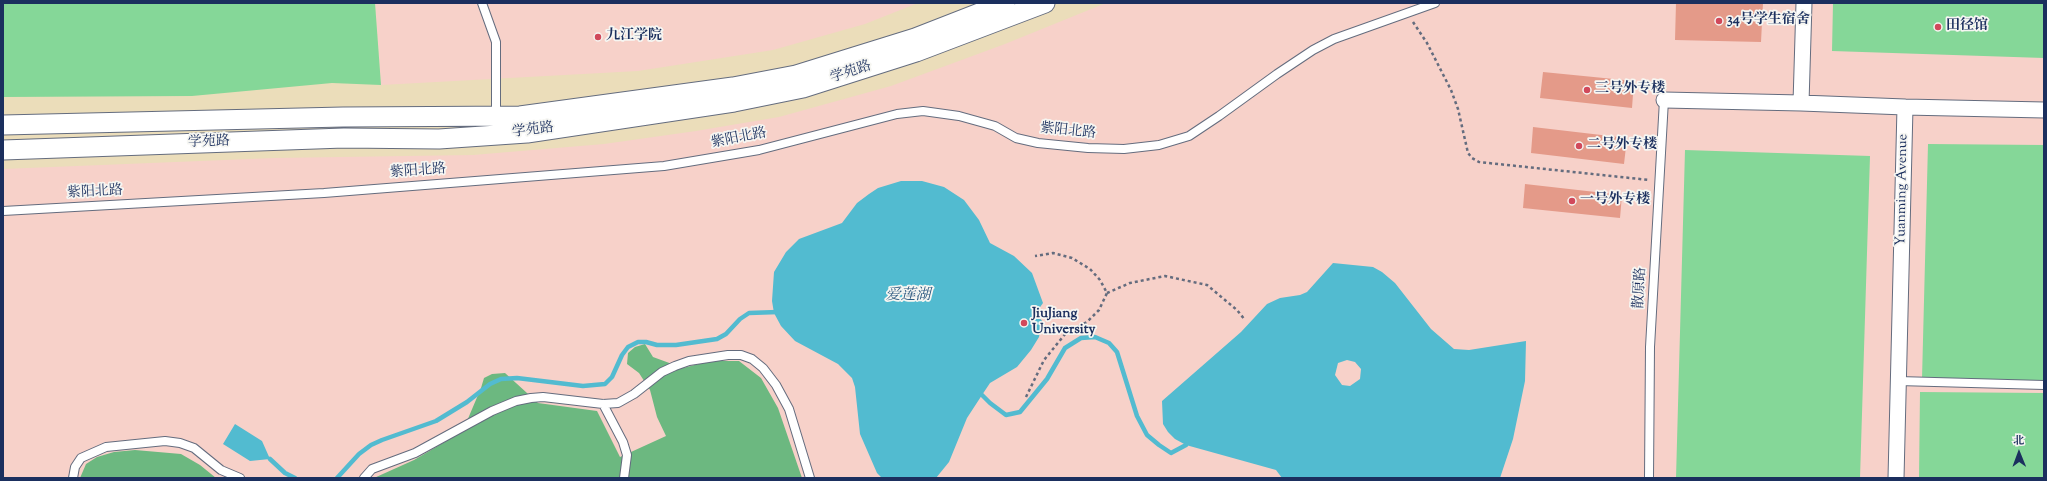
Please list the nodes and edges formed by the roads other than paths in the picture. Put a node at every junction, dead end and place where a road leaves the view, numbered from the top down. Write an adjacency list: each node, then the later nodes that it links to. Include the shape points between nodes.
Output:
1 (482, 3): 10 (lane, via 496,42)
2 (1005, 3): 10 (street, 学苑路, via 915,38 796,75 710,90 520,116)
3 (1045, 3): 12 (street, 学苑路, via 916,52 803,88 734,102 527,133 438,139 344,138)
4 (1435, 3): 13 (lane, 紫阳北路, via 1334,39 1313,50 1189,136 1159,145 1095,149 1038,143 1016,138 995,126 959,116 923,111 897,114 759,150 664,166 324,193)
5 (1804, 3): 7 (street)
6 (1664, 100): 7 (street); 22 (lane, 散原路, via 1650,347)
7 (1801, 103): 8 (street)
8 (1905, 107): 9 (street); 14 (street, Yuanming Avenue)
9 (2044, 110)
10 (496, 116): 11 (street, 学苑路)
11 (3, 125)
12 (3, 150)
13 (3, 211)
14 (1898, 381): 15 (lane); 23 (street, Yuanming Avenue)
15 (2044, 385)
16 (603, 404): 19 (lane, via 543,397 516,401 492,411 415,453 372,469); 20 (lane, via 623,442 626,454); 21 (lane, via 618,403 662,372 675,366 707,358 741,355 752,359 763,368 776,385 789,409)
17 (73, 478): 18 (lane, via 75,467 81,458 106,446 165,441 194,448 221,470)
18 (240, 478)
19 (364, 478)
20 (624, 478)
21 (810, 478)
22 (1649, 478)
23 (1896, 478)

